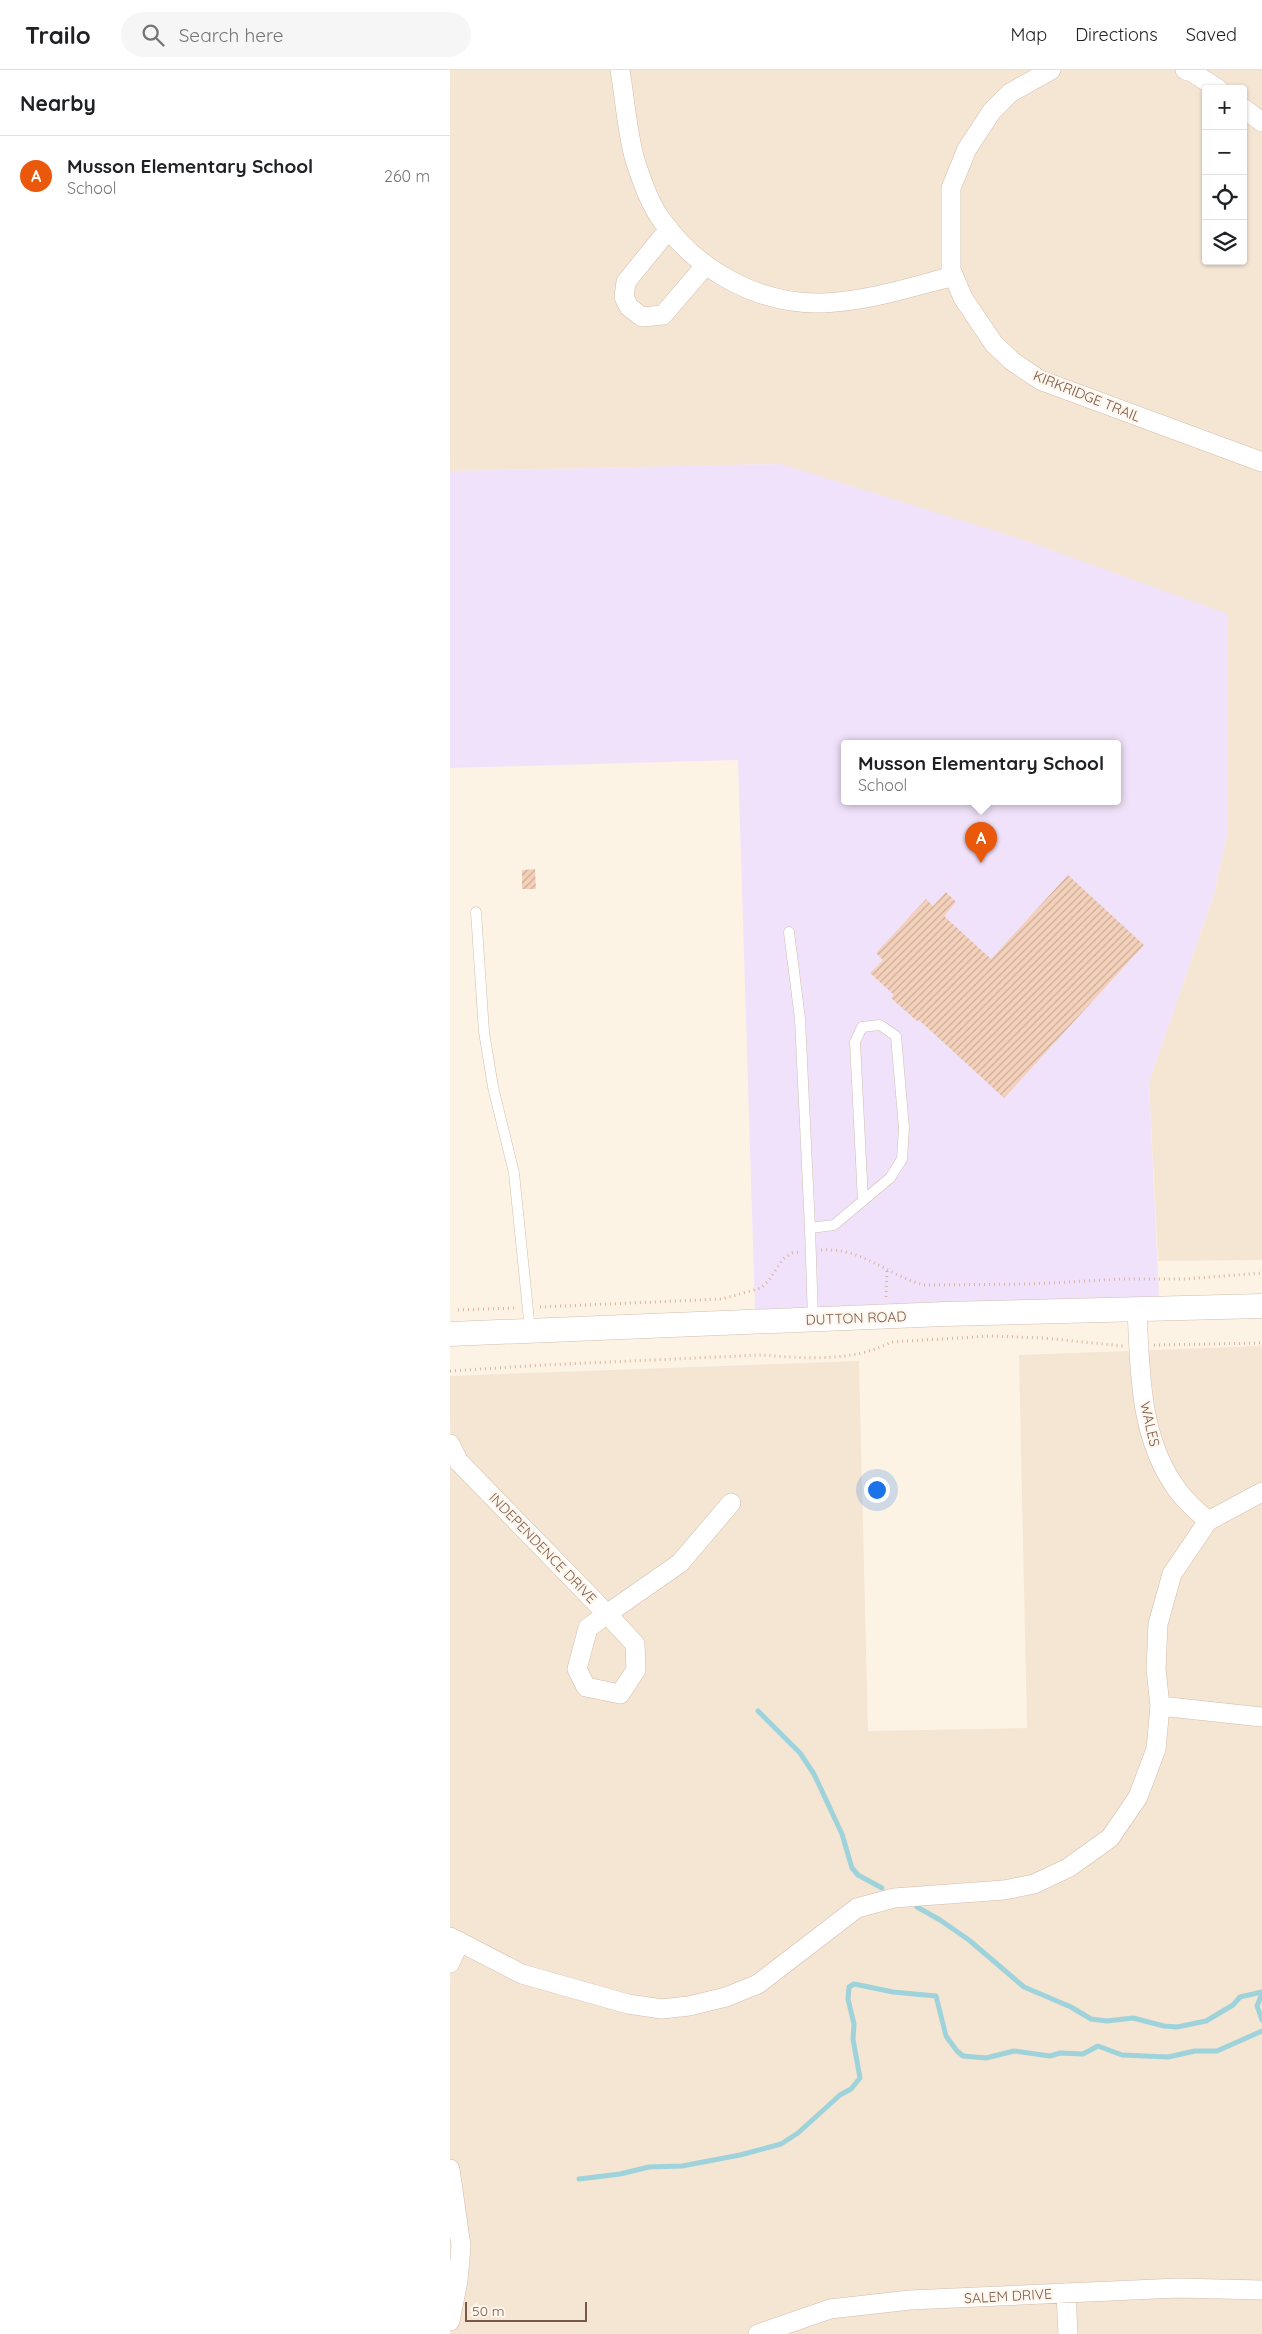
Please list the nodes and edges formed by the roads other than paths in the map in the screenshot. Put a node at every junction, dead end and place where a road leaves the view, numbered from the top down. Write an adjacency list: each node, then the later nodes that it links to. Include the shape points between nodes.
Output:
1 (620, 70): 7 (street, via 635,159 659,218)
2 (1050, 70): 9 (street, KIRKRIDGE TRAIL, via 1010,93 992,111 967,149 951,188 950,250)
3 (1185, 70): 4 (street)
4 (1212, 85)
5 (1247, 111): 6 (street)
6 (1262, 122)
7 (669, 230): 8 (street); 8 (street, via 626,282 624,297 629,307 642,317 663,315)
8 (705, 266): 9 (street, via 746,288 789,301 822,303 877,295)
9 (954, 276): 10 (street, KIRKRIDGE TRAIL, via 963,298 994,344 1040,380)
10 (1262, 462)
11 (476, 912): 17 (lane, via 484,1032 493,1087 514,1173)
12 (789, 932): 14 (lane, via 800,1019)
13 (863, 1201): 13 (lane, via 890,1178 902,1159 904,1128 896,1036 880,1025 862,1027 855,1042); 14 (lane, via 834,1225)
14 (810, 1228): 18 (lane)
15 (1262, 1306): 16 (street, DUTTON ROAD)
16 (1137, 1309): 18 (street, DUTTON ROAD); 23 (street, WALES, via 1145,1410 1155,1451 1176,1488)
17 (528, 1319): 18 (street, DUTTON ROAD); 19 (street, DUTTON ROAD)
18 (813, 1320)
19 (450, 1334)
20 (450, 1444): 22 (street, INDEPENDENCE DRIVE, via 459,1462 607,1614 680,1564)
21 (1262, 1492): 23 (street)
22 (731, 1503)
23 (1208, 1521): 24 (street, via 1172,1574 1158,1624 1156,1669)
24 (1160, 1706): 25 (street); 26 (street, via 1156,1749 1138,1797 1110,1838 1068,1868 1034,1884 1004,1890 894,1898 858,1908 758,1984 726,1997 662,2009 628,2004 522,1974)
25 (1262, 1716)
26 (455, 1940): 27 (street)
27 (450, 1963)
28 (450, 2170): 31 (street, via 461,2246)
29 (1262, 2290): 30 (street, SALEM DRIVE, via 1178,2288)
30 (1066, 2293): 32 (street, SALEM DRIVE, via 858,2305 830,2309); 33 (street)
31 (450, 2321)
32 (758, 2334)
33 (1068, 2334)

